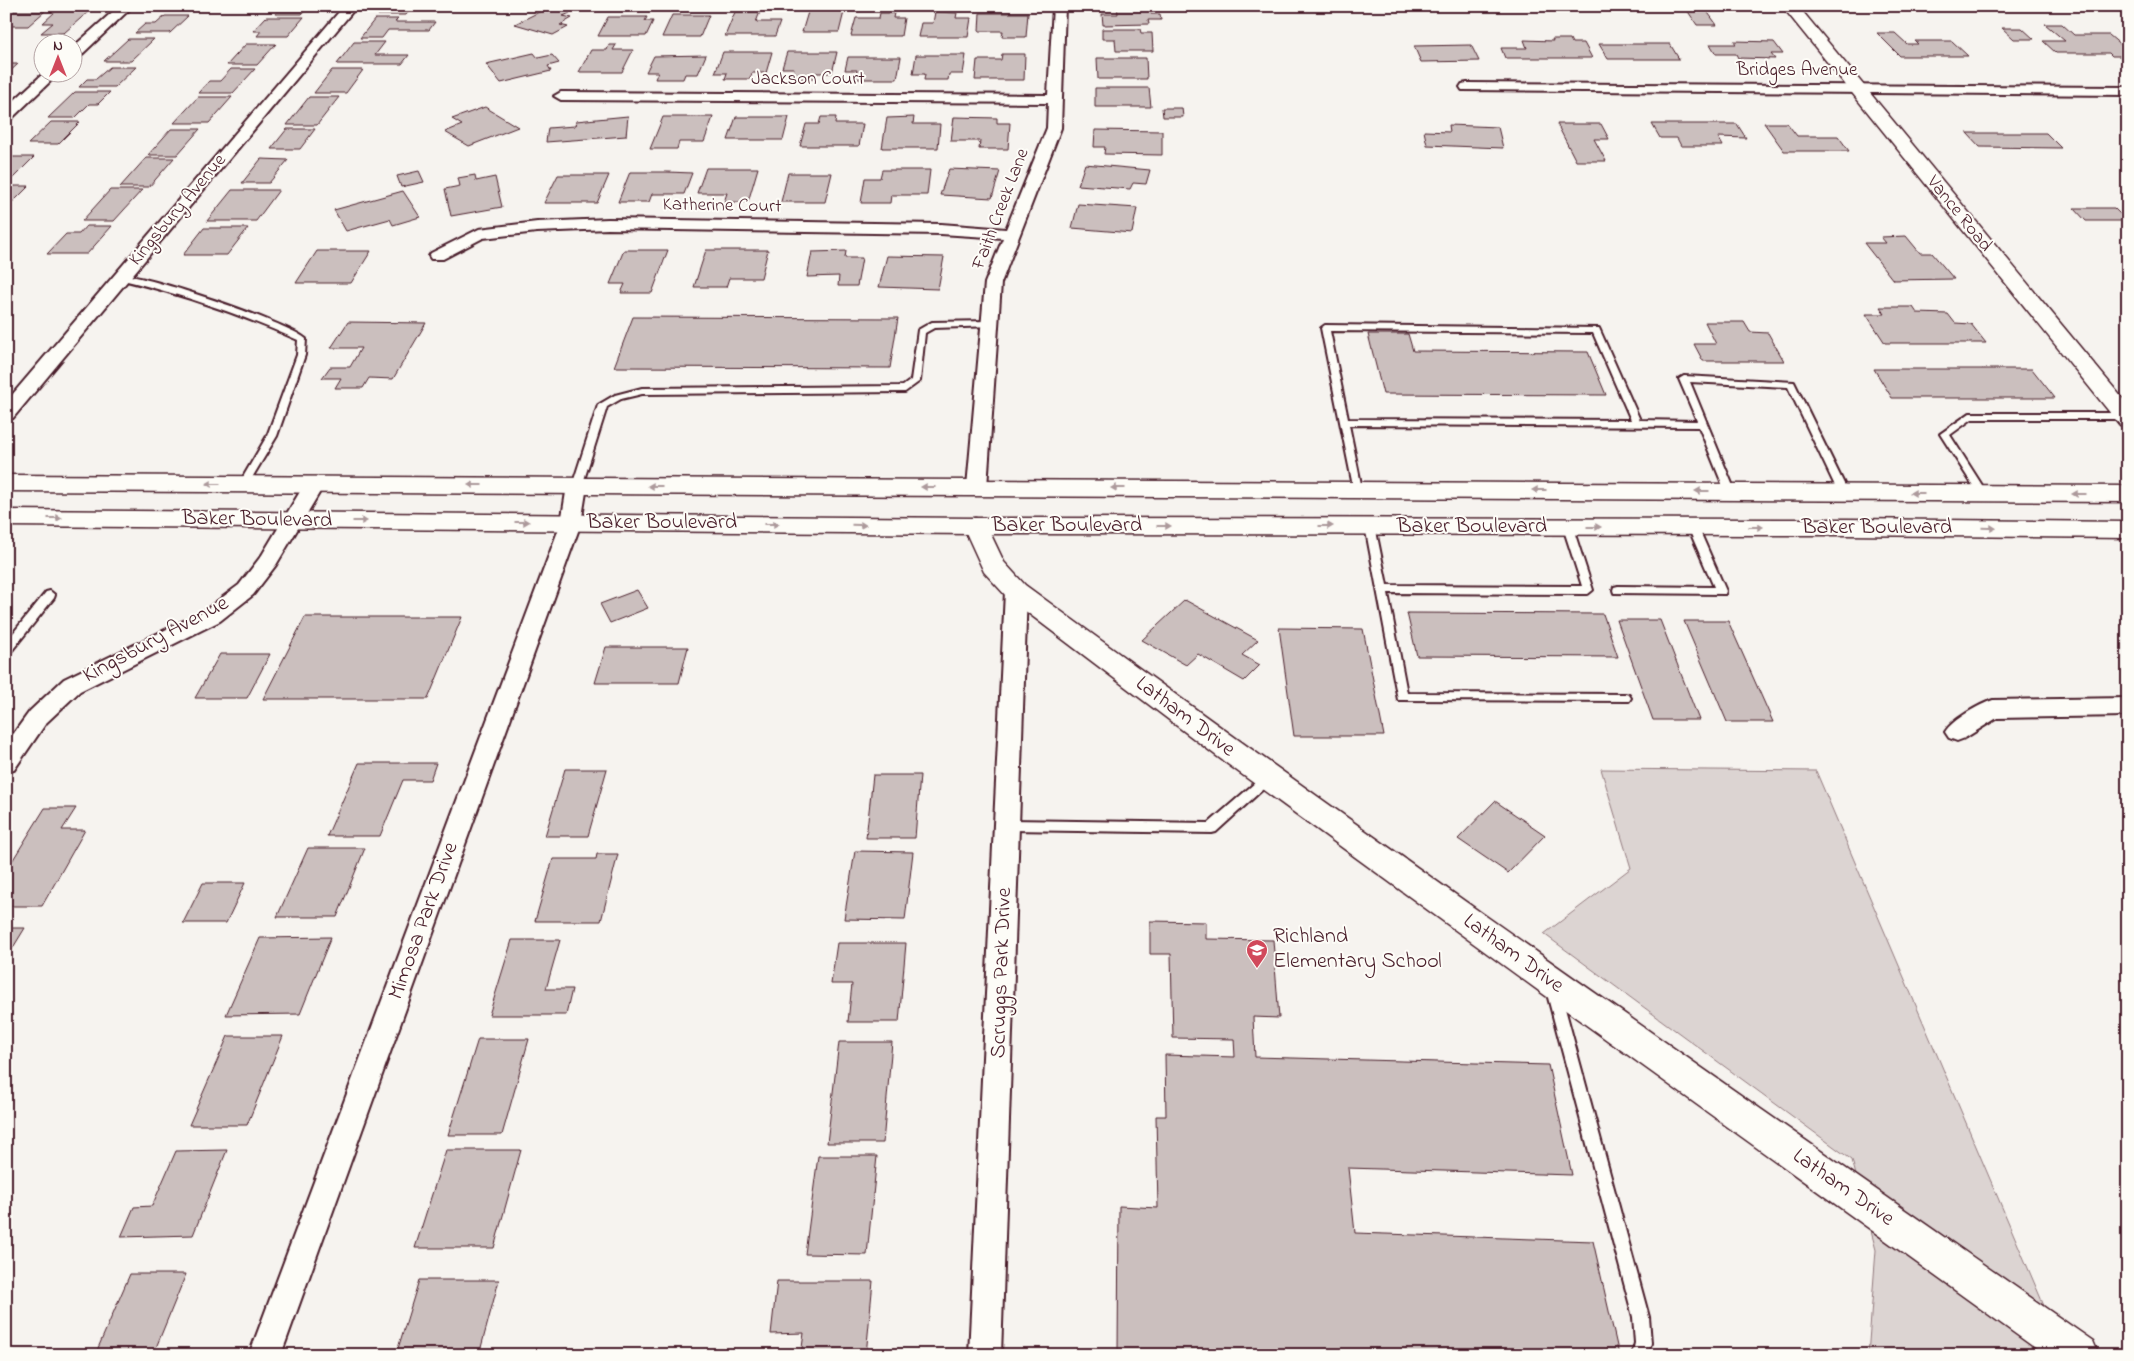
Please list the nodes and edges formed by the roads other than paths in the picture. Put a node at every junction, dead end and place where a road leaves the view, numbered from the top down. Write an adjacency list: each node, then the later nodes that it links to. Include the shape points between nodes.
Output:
1 (127, 6): 5 (street)
2 (351, 6): 15 (street, Kingsbury Avenue)
3 (1059, 6): 11 (street, Faith Creek Lane)
4 (1790, 6): 8 (main road, Vance Road)
5 (82, 47)
6 (43, 82): 12 (street)
7 (1467, 87): 8 (street, Bridges Avenue)
8 (1857, 89): 9 (street, Bridges Avenue); 18 (main road, Vance Road)
9 (2128, 91)
10 (561, 96): 11 (street, Jackson Court)
11 (1056, 99): 13 (street, Faith Creek Lane, via 1054,128)
12 (6, 116)
13 (1012, 234): 14 (street, Katherine Court, via 941,228 608,224 479,234); 16 (street, Faith Creek Lane, via 993,283)
14 (437, 256)
15 (122, 277): 17 (street, Kingsbury Avenue); 23 (lane, via 180,292 302,339 301,355 272,436)
16 (990, 324): 25 (lane, via 932,325 921,332 915,380 905,389 642,391 618,397 603,405); 26 (street, Faith Creek Lane)
17 (6, 414)
18 (2126, 418): 30 (lane, via 1970,416 1944,434)
19 (1344, 422): 20 (lane); 20 (lane, via 1325,328 1596,330); 27 (lane)
20 (1637, 424): 21 (lane)
21 (1702, 424): 28 (lane); 29 (lane, via 1684,379 1791,384)
22 (6, 483): 23 (main road, Baker Boulevard, one-way to 22)
23 (244, 484): 24 (main road, Baker Boulevard)
24 (314, 485): 25 (main road, Baker Boulevard, one-way to 24); 33 (street, Kingsbury Avenue)
25 (577, 486): 26 (main road, Baker Boulevard, one-way to 25); 34 (street, Mimosa Park Drive)
26 (977, 488): 27 (main road, Baker Boulevard, one-way to 26); 35 (main road)
27 (1357, 489): 28 (main road, Baker Boulevard, one-way to 27)
28 (1730, 491): 29 (main road, Baker Boulevard)
29 (1843, 492): 30 (main road, Baker Boulevard, one-way to 29)
30 (1982, 493): 31 (main road, Baker Boulevard, one-way to 30)
31 (2128, 494)
32 (6, 518): 33 (main road, Baker Boulevard, one-way to 33)
33 (294, 520): 34 (main road, Baker Boulevard, one-way to 34); 48 (street, Kingsbury Avenue, via 246,590 212,616 72,685 38,717)
34 (571, 522): 35 (main road, Baker Boulevard, one-way to 35); 52 (street, Mimosa Park Drive)
35 (975, 526): 36 (main road, Baker Boulevard, one-way to 36); 42 (main road, Latham Drive, via 993,566)
36 (1370, 526): 37 (main road, Baker Boulevard); 40 (lane)
37 (1568, 527): 38 (main road, Baker Boulevard, one-way to 38); 40 (lane, via 1588,590)
38 (1693, 527): 39 (main road, Baker Boulevard, one-way to 39); 41 (lane, via 1720,591)
39 (2128, 530)
40 (1382, 589): 45 (lane, via 1402,697)
41 (1618, 590)
42 (1016, 591): 49 (main road, Latham Drive); 50 (street, Scruggs Park Drive)
43 (50, 595): 44 (lane)
44 (6, 650)
45 (1624, 698)
46 (2128, 707): 47 (street, via 1992,708)
47 (1956, 732)
48 (6, 763)
49 (1268, 778): 50 (lane, via 1212,828); 51 (main road, Latham Drive)
50 (1007, 826): 53 (street, Scruggs Park Drive)
51 (1550, 981): 54 (lane, via 1641,1317 1643,1343); 55 (main road, Latham Drive)
52 (265, 1355)
53 (985, 1355)
54 (1640, 1355)
55 (2079, 1355)

